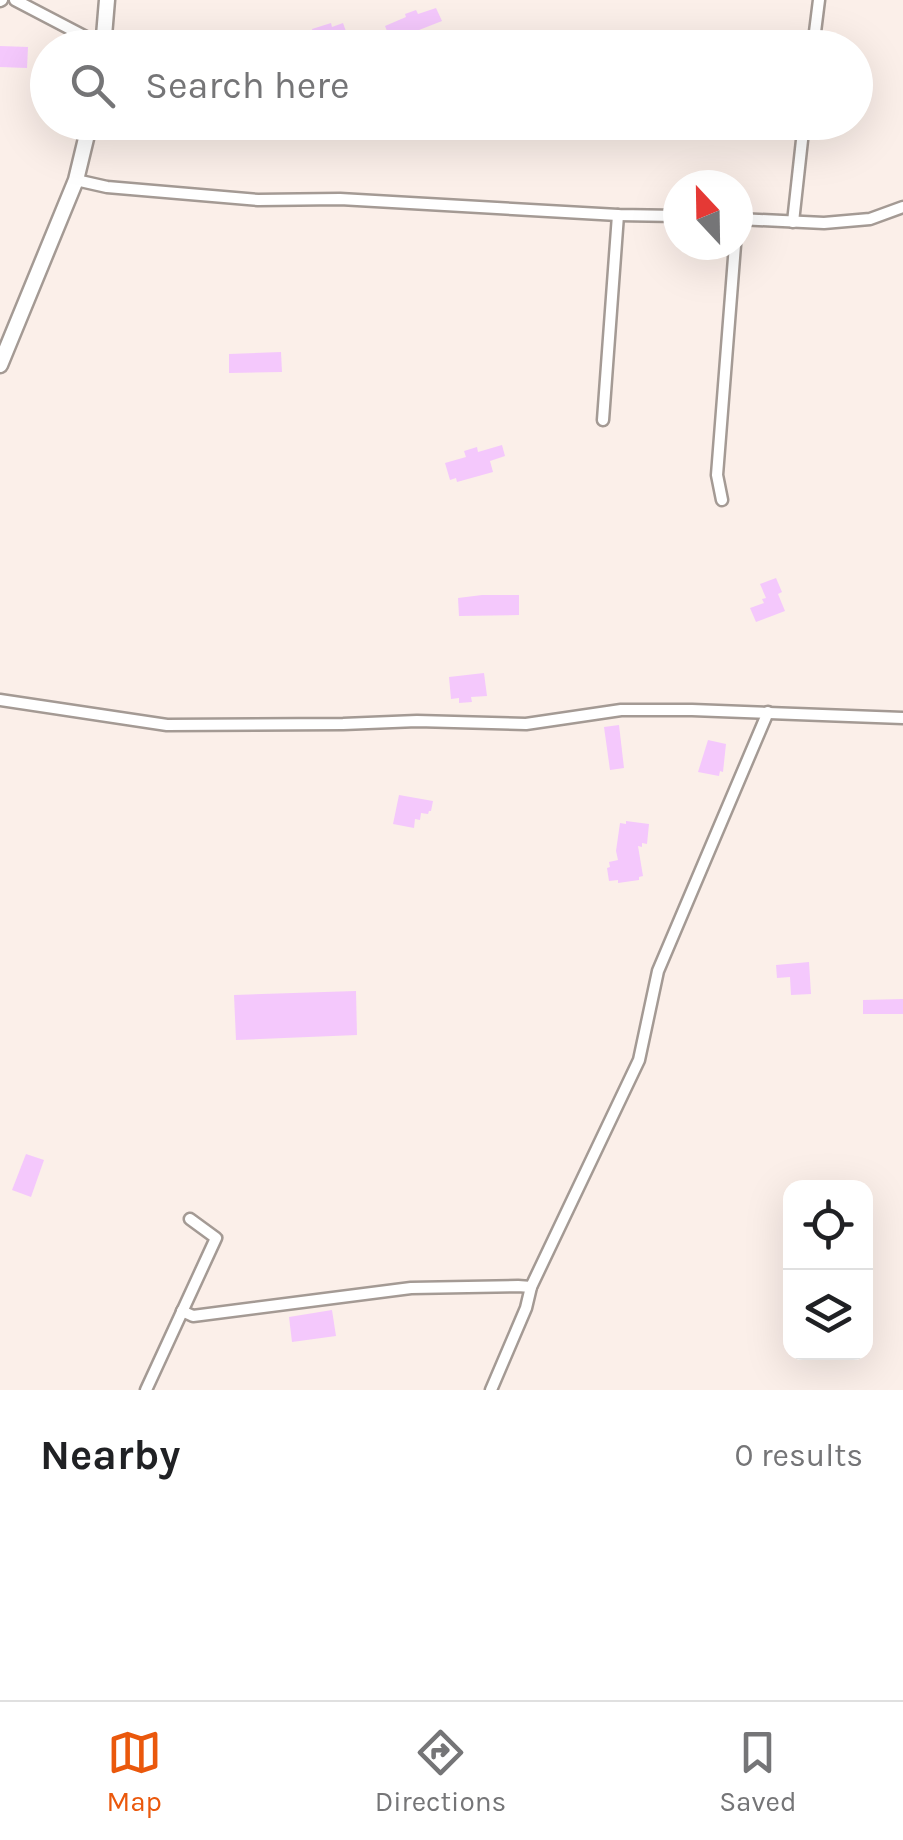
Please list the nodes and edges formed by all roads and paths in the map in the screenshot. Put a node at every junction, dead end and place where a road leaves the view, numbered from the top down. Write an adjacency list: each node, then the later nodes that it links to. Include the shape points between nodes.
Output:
1 (15, 0): 4 (street)
2 (107, 0): 5 (street)
3 (819, 0): 6 (street)
4 (71, 30)
5 (104, 30)
6 (815, 30)
7 (86, 140): 9 (street)
8 (802, 140): 14 (street)
9 (76, 180): 11 (street, via 258,200); 16 (street)
10 (903, 207): 14 (street, via 870,219)
11 (618, 215): 12 (street); 17 (street)
12 (663, 216)
13 (753, 220): 14 (street)
14 (792, 222)
15 (734, 260): 18 (street, via 717,476)
16 (0, 365)
17 (603, 420)
18 (722, 500)
19 (0, 700): 20 (street, via 166,725 526,724 621,710)
20 (768, 712): 21 (street); 23 (street, via 658,971 640,1060)
21 (903, 718)
22 (190, 1219): 24 (street, via 216,1238)
23 (531, 1288): 24 (street, via 411,1288 193,1316); 26 (street)
24 (182, 1311): 25 (street)
25 (146, 1390)
26 (491, 1390)

